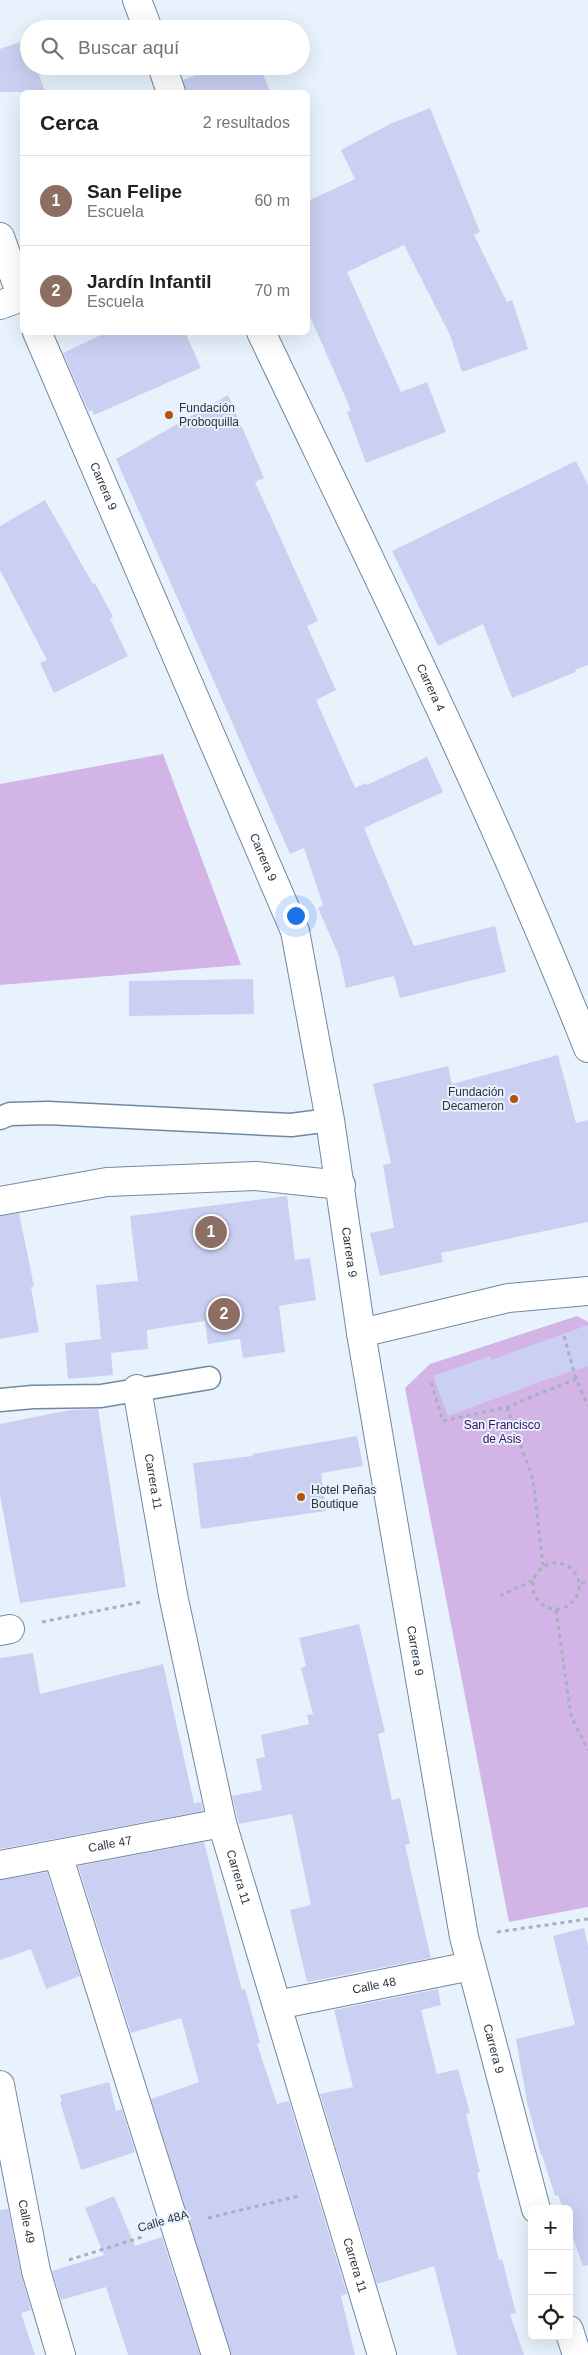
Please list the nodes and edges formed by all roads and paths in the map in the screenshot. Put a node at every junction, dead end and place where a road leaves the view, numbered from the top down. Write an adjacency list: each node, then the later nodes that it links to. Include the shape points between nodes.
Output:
1 (137, 0): 2 (street)
2 (145, 20)
3 (165, 75): 4 (street)
4 (170, 90)
5 (0, 237): 6 (street)
6 (15, 300)
7 (38, 335): 11 (street, Carrera 9, via 295,931)
8 (262, 335): 9 (street, Carrera 4, via 401,625 550,953)
9 (588, 1048)
10 (0, 1118): 11 (lane, via 10,1114 48,1113 291,1125)
11 (330, 1120): 12 (street, Carrera 9)
12 (341, 1185): 13 (street, via 256,1176 107,1182); 15 (street, Carrera 9)
13 (0, 1201)
14 (588, 1291): 15 (street, via 508,1298)
15 (362, 1333): 37 (street, Carrera 9)
16 (564, 1336): 18 (path)
17 (209, 1378): 20 (lane)
18 (576, 1379): 22 (path); 23 (path)
19 (432, 1383): 23 (path, via 443,1421)
20 (137, 1389): 21 (lane, via 101,1396); 28 (street, Carrera 11)
21 (0, 1400)
22 (588, 1406)
23 (507, 1407): 24 (path, via 533,1480)
24 (544, 1565): 25 (path); 26 (path, via 558,1561 572,1567)
25 (532, 1581): 29 (path); 30 (path, via 533,1594 543,1606)
26 (580, 1583): 27 (path); 30 (path, via 575,1602)
27 (588, 1583)
28 (173, 1595): 31 (path); 33 (street, Carrera 11)
29 (500, 1596)
30 (556, 1610): 32 (path, via 571,1716)
31 (5, 1630)
32 (588, 1750)
33 (222, 1824): 34 (street, Calle 47); 39 (street, Carrera 11)
34 (58, 1855): 35 (street, Calle 47); 43 (street)
35 (0, 1865)
36 (588, 1919): 37 (path)
37 (464, 1938): 38 (street, Carrera 9)
38 (471, 1966): 39 (street, Calle 48); 42 (street, Carrera 9)
39 (277, 2005): 41 (street, Carrera 11)
40 (0, 2084): 44 (street, Calle 49)
41 (334, 2188): 43 (path, Calle 48A); 47 (street, Carrera 11)
42 (535, 2205)
43 (174, 2226): 44 (path, Calle 48A); 46 (street)
44 (36, 2271): 45 (street, Calle 49)
45 (61, 2355)
46 (216, 2355)
47 (382, 2355)

